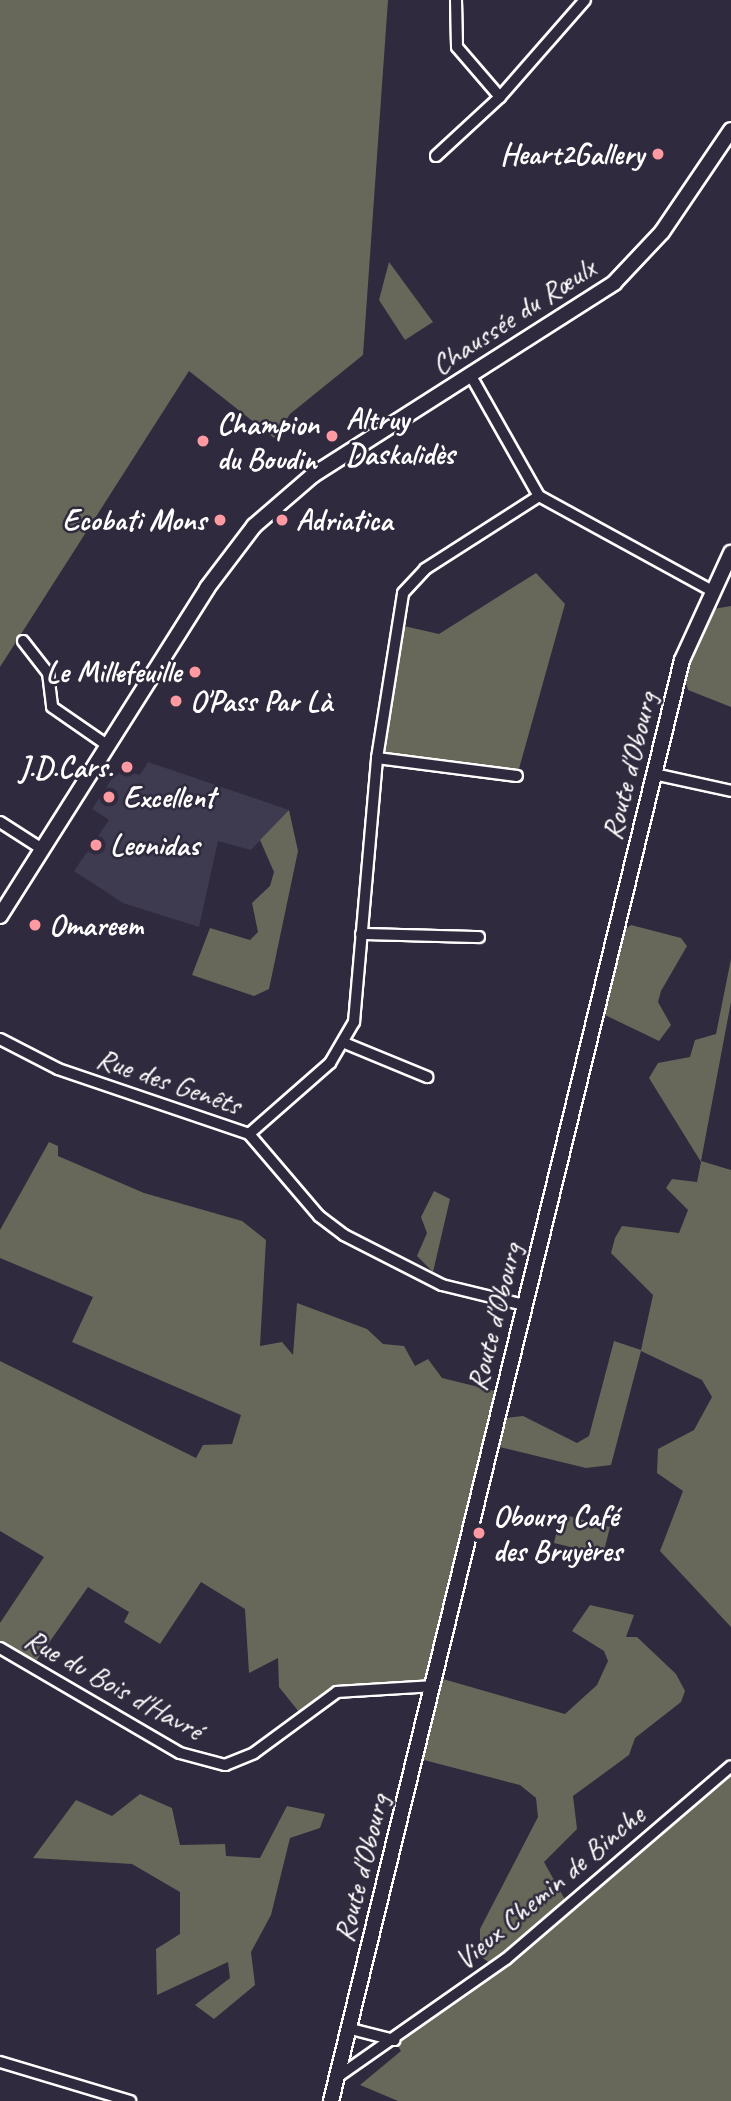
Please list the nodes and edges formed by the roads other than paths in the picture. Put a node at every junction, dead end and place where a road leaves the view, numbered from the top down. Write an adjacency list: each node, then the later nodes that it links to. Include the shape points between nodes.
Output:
1 (456, 0): 3 (street, via 457,47)
2 (584, 0): 3 (street)
3 (500, 97): 5 (street)
4 (731, 130): 6 (main road, Chaussée du Rœulx, via 662,232 622,275)
5 (436, 156)
6 (471, 376): 7 (street); 11 (main road, Chaussée du Rœulx, via 331,463 268,512 222,564)
7 (539, 496): 9 (street); 12 (street, via 425,569 403,593)
8 (731, 553): 9 (main road, Route d'Obourg)
9 (711, 590): 13 (main road, Route d'Obourg, via 682,660)
10 (23, 641): 11 (street, via 48,673 52,708)
11 (107, 745): 17 (main road, Chaussée du Rœulx)
12 (377, 758): 14 (street); 19 (street)
13 (654, 774): 15 (street); 25 (main road, Route d'Obourg)
14 (517, 776)
15 (731, 791)
16 (0, 822): 17 (street)
17 (42, 849): 18 (main road, Chaussée du Rœulx)
18 (0, 916)
19 (361, 934): 20 (street); 22 (street)
20 (479, 937)
21 (0, 1039): 24 (street, Rue des Genêts, via 58,1069)
22 (347, 1044): 23 (street); 24 (street)
23 (427, 1077)
24 (249, 1134): 25 (street, Rue des Genêts, via 319,1216 344,1235 442,1285)
25 (524, 1305): 27 (main road, Route d'Obourg)
26 (0, 1648): 27 (street, Rue du Bois d'Havré, via 180,1753 225,1765 254,1753 337,1692)
27 (434, 1686): 29 (main road, Route d'Obourg)
28 (731, 1766): 30 (street, Vieux Chemin de Binche, via 506,1959)
29 (347, 2028): 30 (street); 32 (main road, Route d'Obourg)
30 (394, 2040): 32 (street, Vieux Chemin de Binche)
31 (0, 2062): 33 (street)
32 (336, 2078): 34 (main road, Route d'Obourg)
33 (130, 2101)
34 (331, 2101)

